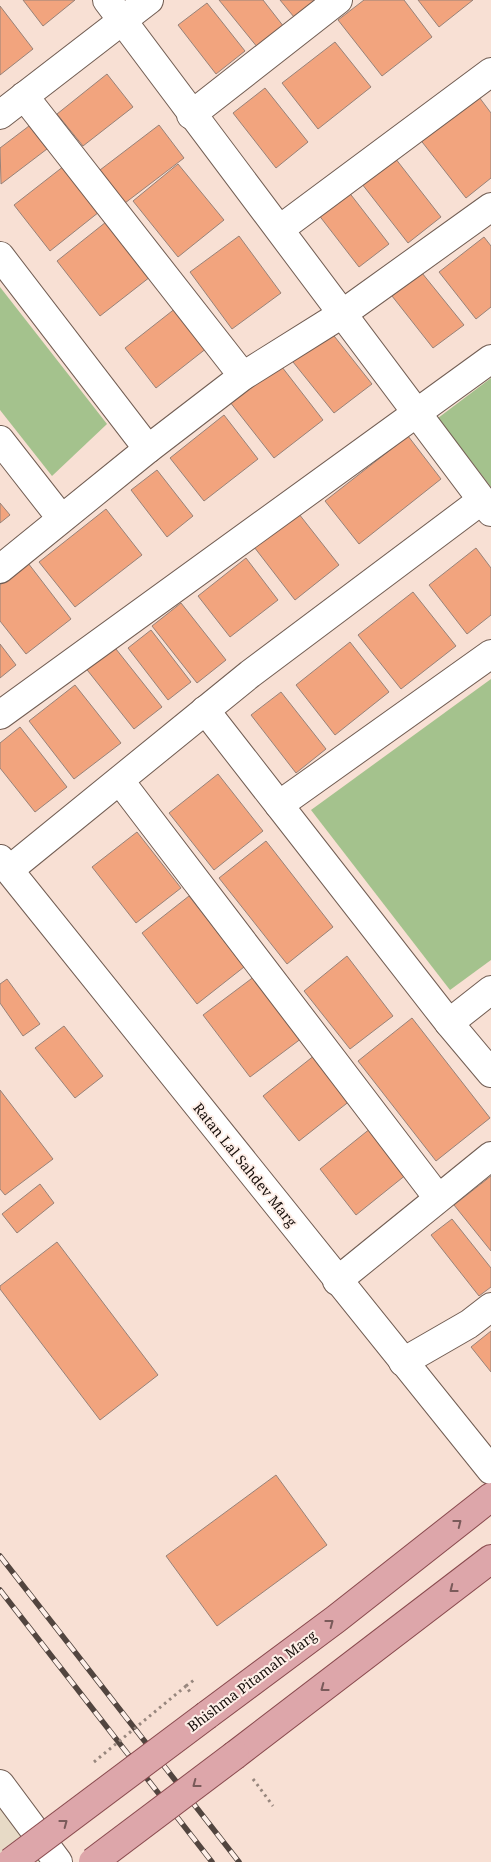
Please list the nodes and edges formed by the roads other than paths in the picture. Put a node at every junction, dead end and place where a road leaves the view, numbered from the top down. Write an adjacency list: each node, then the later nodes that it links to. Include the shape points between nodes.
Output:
1 (150, 0): 3 (street)
2 (338, 0): 7 (street)
3 (114, 10): 5 (street); 7 (street)
4 (491, 72): 9 (street)
5 (24, 96): 6 (street); 13 (street)
6 (0, 115)
7 (191, 115): 9 (street)
8 (491, 207): 11 (street)
9 (280, 229): 11 (street)
10 (0, 256): 16 (street)
11 (342, 314): 13 (street); 14 (street)
12 (491, 359): 14 (street)
13 (243, 376): 16 (street)
14 (418, 414): 17 (street); 22 (street)
15 (0, 440): 18 (street)
16 (148, 449): 18 (street)
17 (487, 506): 21 (street, via 250,674)
18 (61, 518): 19 (street)
19 (0, 569)
20 (491, 654): 24 (street)
21 (205, 710): 23 (street); 24 (street)
22 (0, 715)
23 (120, 781): 25 (street); 30 (street)
24 (279, 805): 27 (street)
25 (4, 865): 31 (street, Ratan Lal Sahdev Marg)
26 (491, 990): 27 (street)
27 (449, 1023): 28 (street)
28 (491, 1073)
29 (491, 1156): 30 (street)
30 (438, 1198): 31 (street)
31 (337, 1281): 33 (street, Ratan Lal Sahdev Marg)
32 (491, 1307): 33 (street, via 469,1324)
33 (403, 1362): 34 (street, Ratan Lal Sahdev Marg)
34 (487, 1458)
35 (491, 1497): 38 (main road, Bhishma Pitamah Marg, one-way to 35, bridge, via 336,1619)
36 (491, 1559): 40 (main road, one-way to 40, bridge)
37 (0, 1784): 39 (street)
38 (11, 1862)
39 (58, 1862)
40 (93, 1862)

